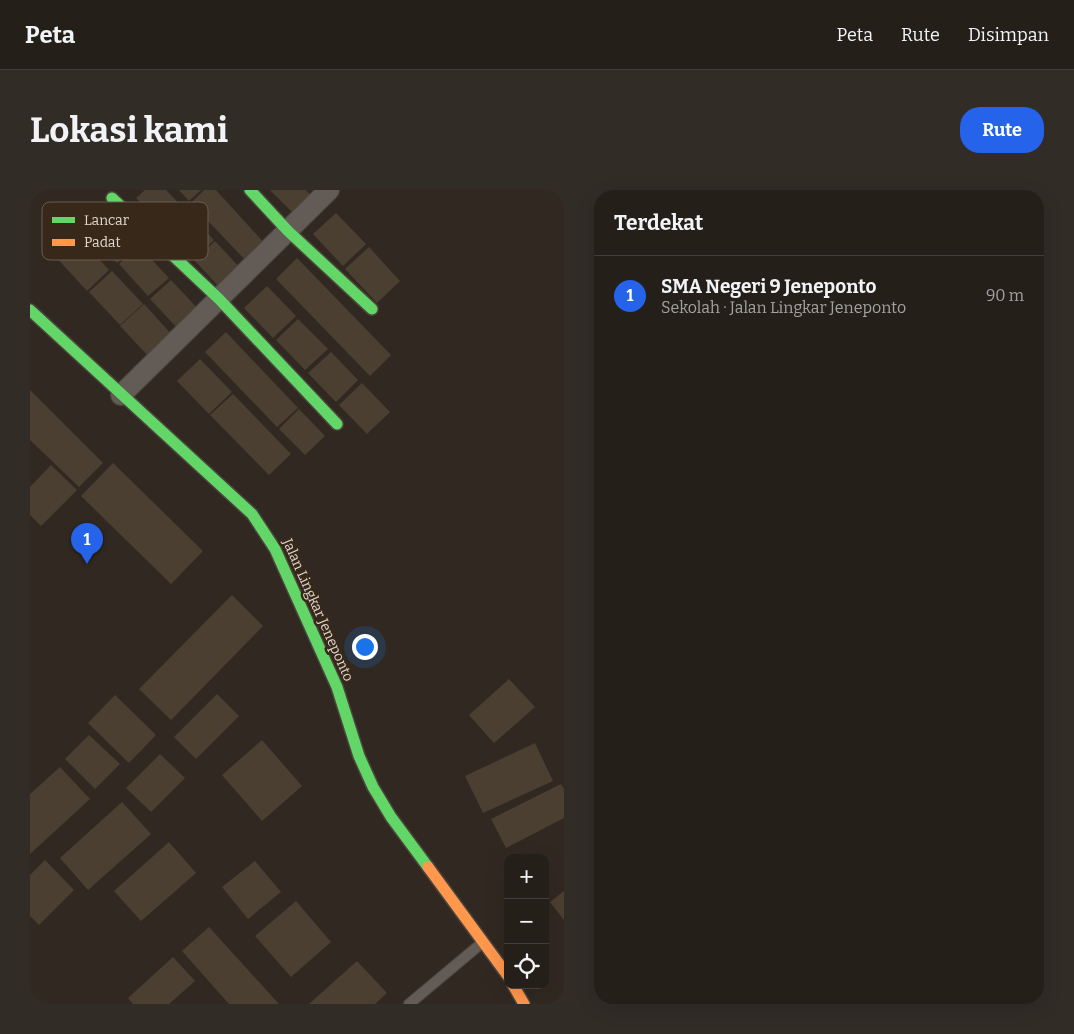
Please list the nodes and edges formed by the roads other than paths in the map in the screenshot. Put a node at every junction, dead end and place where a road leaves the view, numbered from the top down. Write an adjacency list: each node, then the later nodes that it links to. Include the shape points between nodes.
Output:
1 (250, 190): 5 (main road)
2 (329, 190): 5 (street)
3 (112, 198): 4 (main road)
4 (116, 202)
5 (288, 231): 7 (street); 8 (main road)
6 (178, 260): 7 (main road)
7 (219, 299): 10 (street); 11 (main road)
8 (372, 308)
9 (30, 310): 10 (main road, Jalan Lingkar Jeneponto)
10 (122, 395): 12 (main road, Jalan Lingkar Jeneponto, via 257,521 275,549 336,687 373,787)
11 (337, 424)
12 (484, 942): 13 (main road, Jalan Lingkar Jeneponto); 15 (lane)
13 (504, 970)
14 (515, 989): 16 (main road)
15 (409, 1004)
16 (524, 1004)

